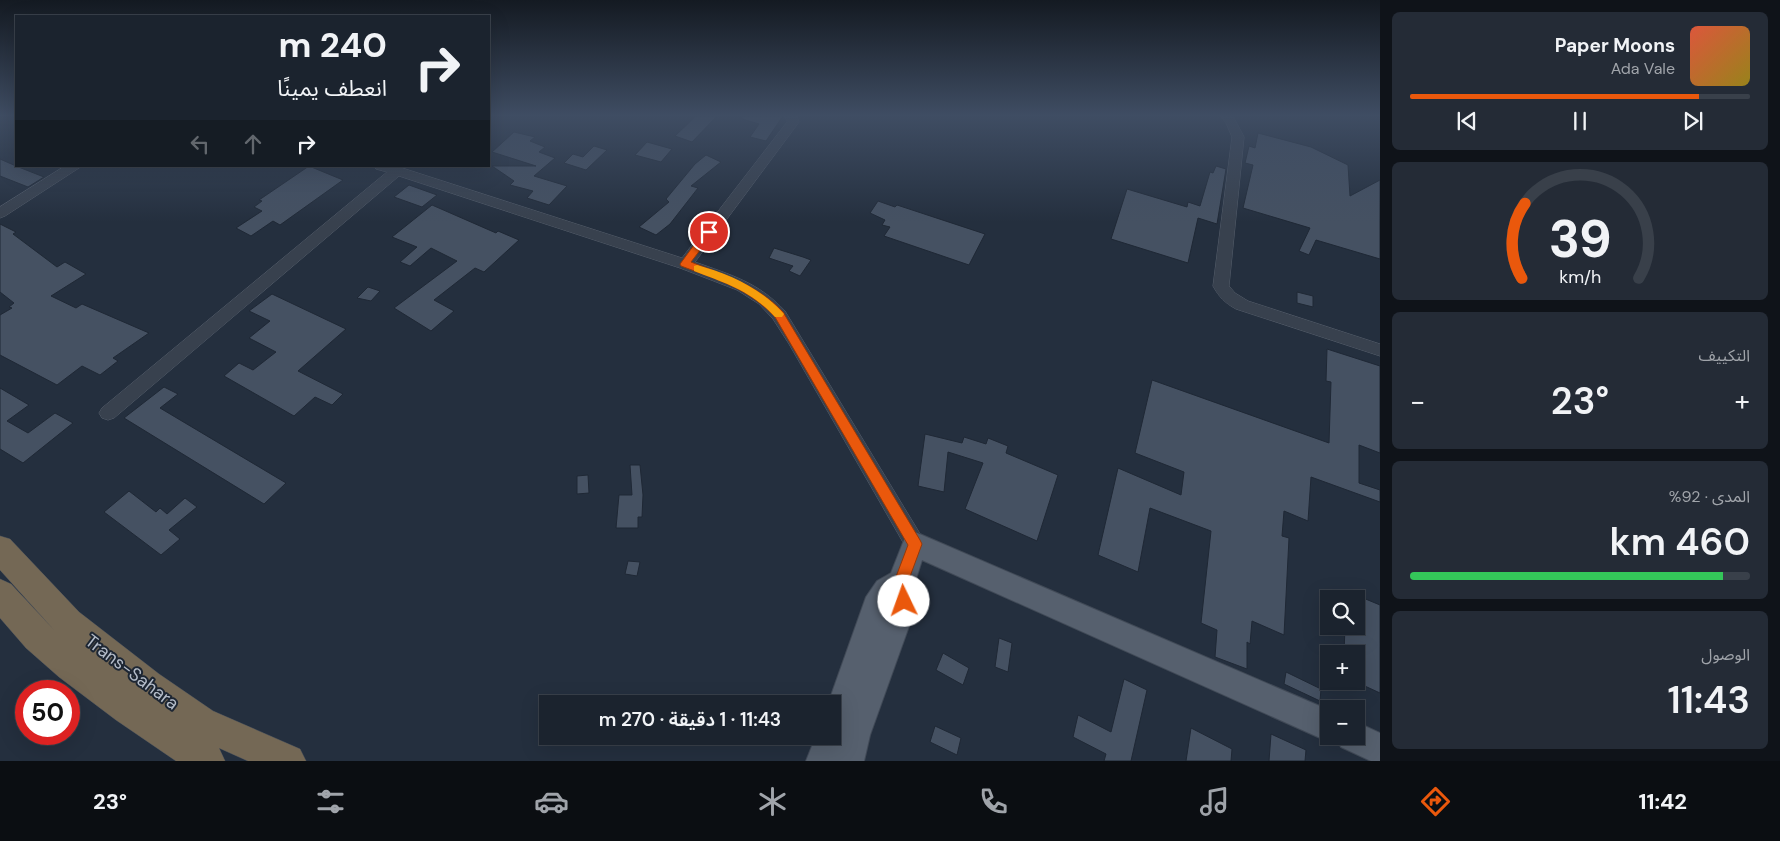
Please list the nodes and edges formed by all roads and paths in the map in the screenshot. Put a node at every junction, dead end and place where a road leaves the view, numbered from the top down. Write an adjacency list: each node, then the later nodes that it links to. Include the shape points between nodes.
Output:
1 (770, 152): 7 (lane)
2 (1236, 152): 8 (lane, via 1223,291 1242,305)
3 (73, 167): 6 (lane)
4 (383, 167): 5 (lane)
5 (396, 172): 7 (lane); 9 (lane)
6 (0, 213)
7 (685, 264): 10 (lane, via 743,286 765,300 779,315)
8 (1380, 350)
9 (108, 413)
10 (915, 544): 12 (main road); 15 (main road)
11 (0, 549): 20 (highway, Trans-Sahara, via 68,623 147,686 200,723)
12 (901, 582): 14 (main road, via 887,590 876,606); 22 (main road, via 904,601)
13 (0, 594): 19 (highway, Trans-Sahara, via 51,649)
14 (841, 709)
15 (1320, 722)
16 (1365, 742): 18 (main road)
17 (828, 745): 21 (main road)
18 (1380, 749)
19 (207, 761)
20 (288, 761)
21 (822, 761)
22 (848, 761)

